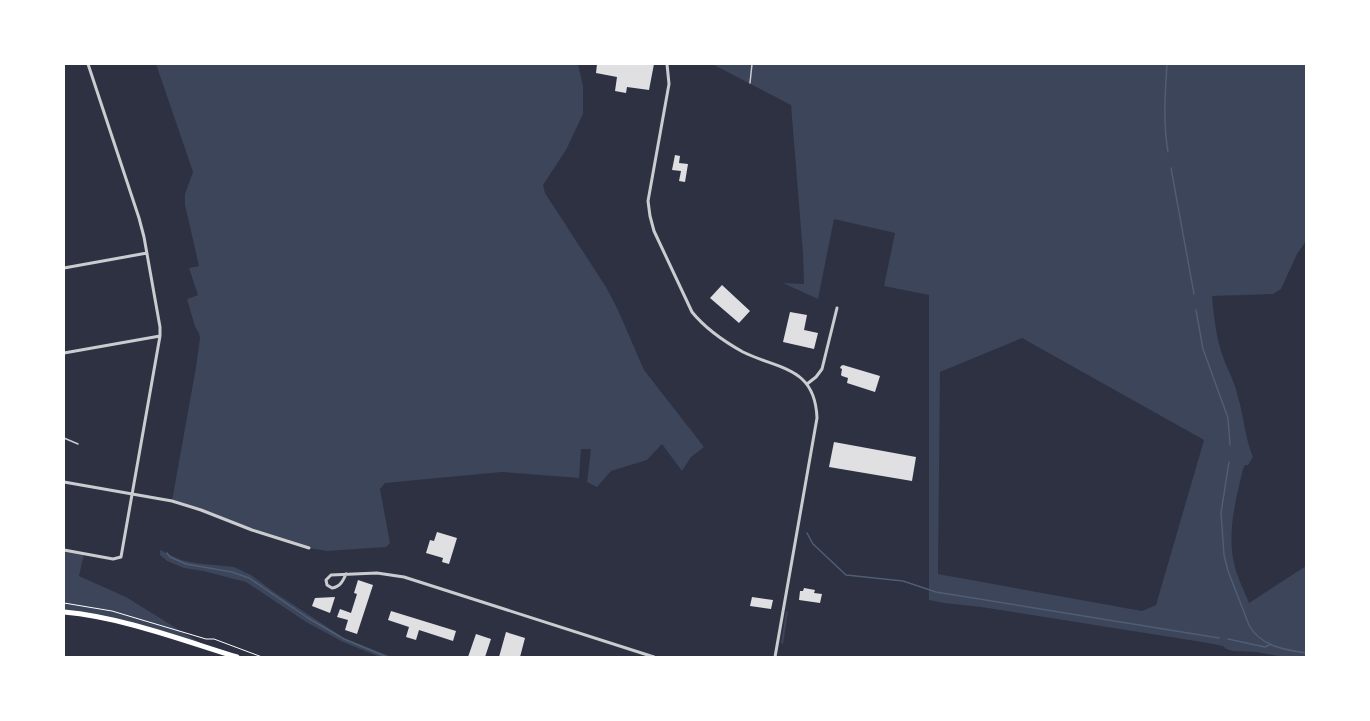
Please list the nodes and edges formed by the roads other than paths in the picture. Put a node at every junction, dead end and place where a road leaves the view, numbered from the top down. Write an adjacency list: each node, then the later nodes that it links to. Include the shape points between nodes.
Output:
1 (88, 64): 5 (street, via 135,204)
2 (667, 64): 10 (street, via 669,84 648,201 654,231 692,312 700,321 742,351 790,370)
3 (752, 64): 4 (lane)
4 (750, 83)
5 (147, 253): 6 (street); 8 (street)
6 (64, 268)
7 (837, 308): 10 (street, via 822,369)
8 (160, 336): 9 (street); 14 (street)
9 (64, 353)
10 (807, 384): 21 (street, via 815,399 816,418)
11 (64, 438): 12 (lane)
12 (78, 444)
13 (64, 482): 14 (street)
14 (133, 494): 15 (street, via 172,501); 16 (street, via 119,559)
15 (310, 548)
16 (64, 550)
17 (346, 574): 17 (street, via 330,575 326,580 327,585 337,587); 20 (street, via 377,573 404,577)
18 (64, 612): 19 (main road, via 118,621)
19 (237, 657)
20 (654, 657)
21 (776, 657)

